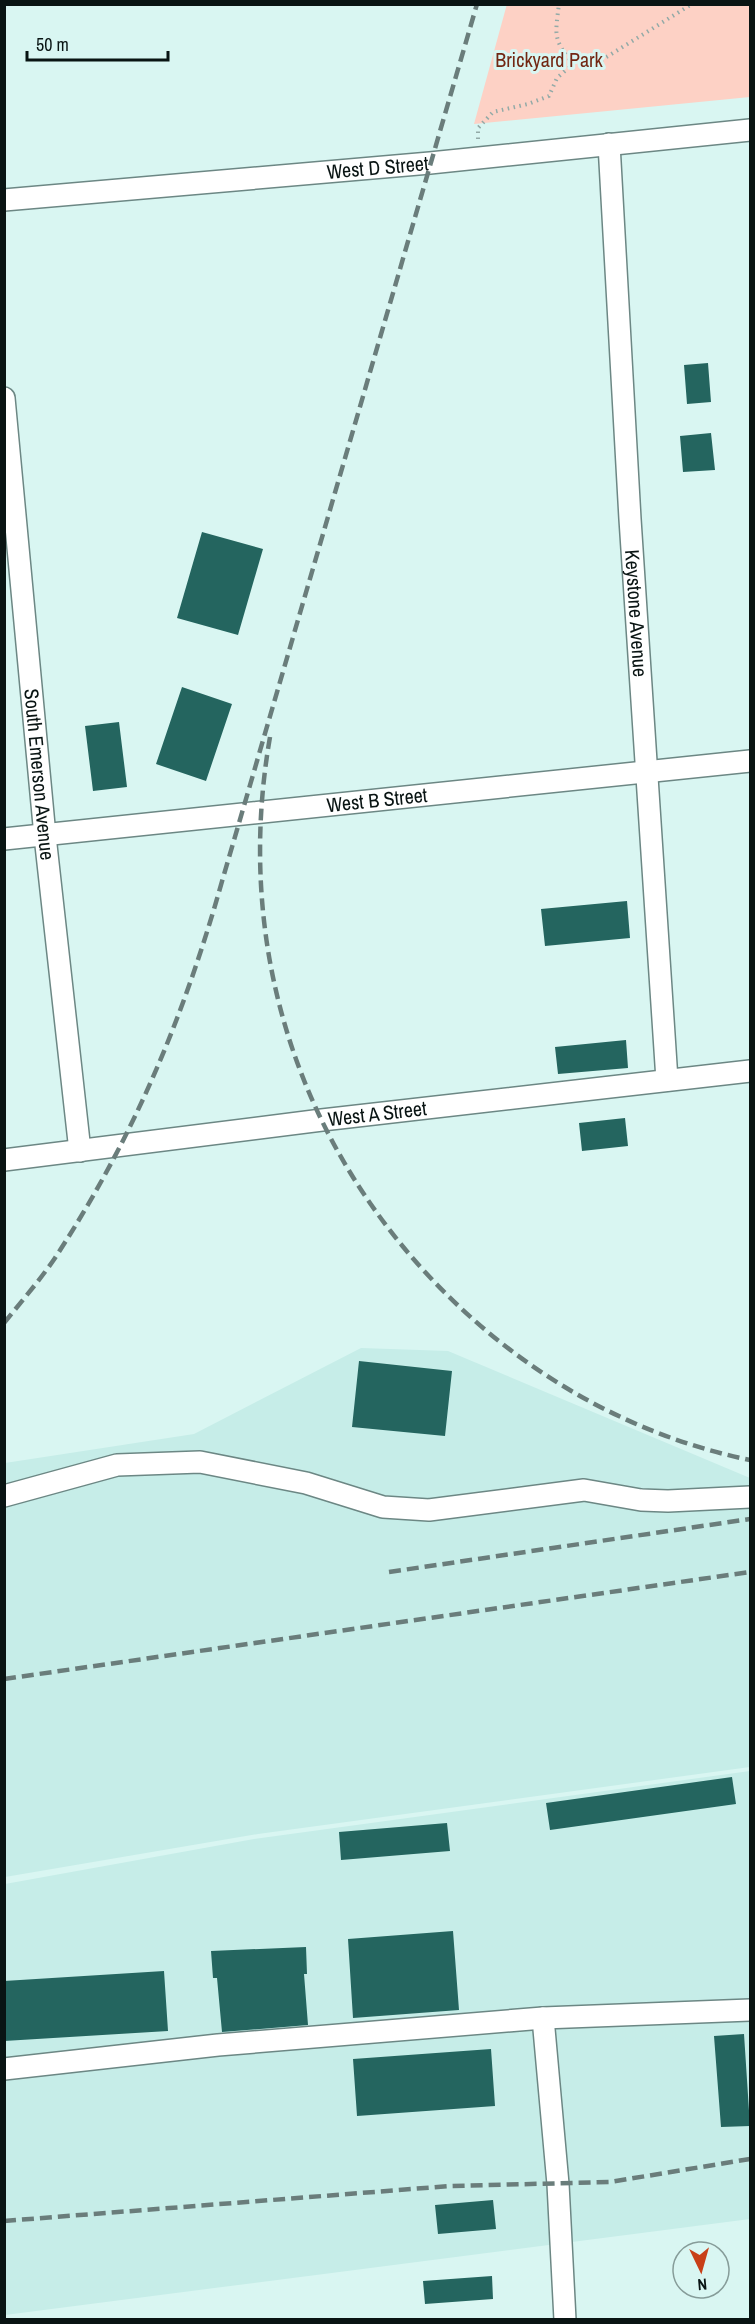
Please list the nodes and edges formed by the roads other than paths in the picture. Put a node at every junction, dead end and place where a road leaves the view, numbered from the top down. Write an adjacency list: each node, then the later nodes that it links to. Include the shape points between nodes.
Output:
1 (750, 130): 2 (street, West D Street)
2 (609, 144): 3 (street, West D Street); 7 (street, Keystone Avenue)
3 (4, 200)
4 (4, 398): 5 (street, South Emerson Avenue)
5 (10, 522): 8 (street, South Emerson Avenue)
6 (750, 761): 7 (street, West B Street)
7 (647, 772): 8 (street, West B Street); 11 (street, Keystone Avenue)
8 (45, 836): 9 (street, West B Street); 12 (street, South Emerson Avenue)
9 (4, 839)
10 (750, 1071): 11 (street, West A Street)
11 (667, 1080): 12 (street, West A Street)
12 (80, 1152): 13 (street, West A Street)
13 (4, 1160)
14 (4, 1496): 15 (street, via 117,1465 200,1462 306,1483 383,1507 429,1510 584,1490 641,1500)
15 (750, 1497)
16 (750, 2010): 17 (street)
17 (543, 2018): 18 (street, via 218,2045); 19 (street)
18 (4, 2069)
19 (566, 2319)

